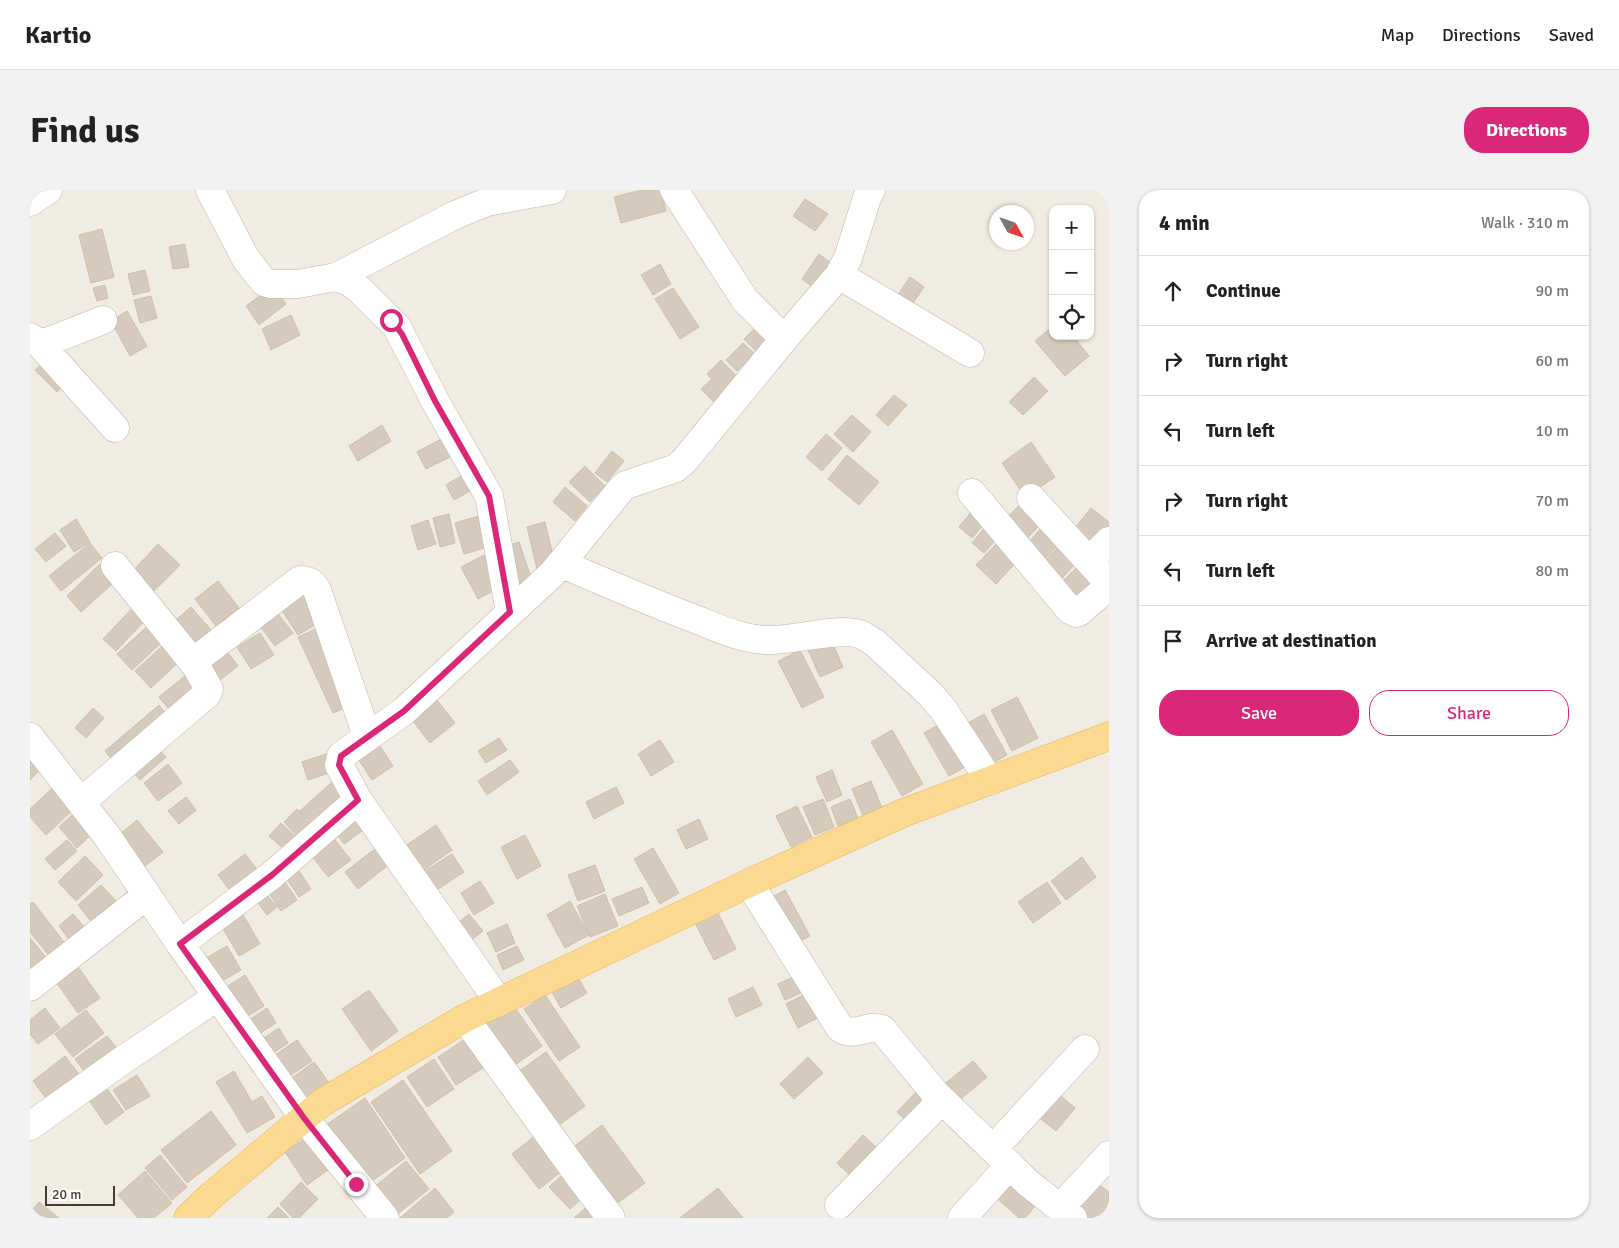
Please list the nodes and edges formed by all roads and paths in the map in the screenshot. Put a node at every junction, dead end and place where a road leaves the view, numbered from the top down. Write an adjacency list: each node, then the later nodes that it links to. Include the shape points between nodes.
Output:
1 (48, 190): 6 (street)
2 (210, 190): 8 (street, via 246,259 264,282 298,284)
3 (552, 190): 8 (street, via 487,202)
4 (674, 190): 10 (street, via 745,300)
5 (871, 190): 7 (street)
6 (30, 202)
7 (839, 275): 10 (street); 12 (street)
8 (336, 278): 21 (street, via 358,289 397,327 483,484 492,506)
9 (103, 320): 11 (street, via 47,342)
10 (784, 339): 18 (street, via 684,461 676,468 622,488)
11 (34, 340): 13 (street)
12 (970, 353)
13 (115, 428)
14 (972, 493): 20 (street, via 1070,610 1079,612)
15 (1030, 498): 17 (street)
16 (1109, 541): 17 (street)
17 (1090, 560): 20 (street)
18 (562, 564): 21 (street); 26 (street, via 647,601 745,637 778,640 857,633 875,643 930,694)
19 (115, 566): 22 (street)
20 (1109, 584)
21 (510, 612): 23 (street, via 404,711)
22 (196, 666): 23 (street, via 198,658 291,586 306,580 317,590); 28 (street, via 209,689 208,694)
23 (367, 736): 27 (street, via 341,756 339,765)
24 (1109, 736): 26 (main road)
25 (30, 737): 28 (street)
26 (990, 781): 29 (main road, via 903,813)
27 (358, 800): 31 (street, via 272,875); 34 (street)
28 (81, 802): 30 (street)
29 (749, 883): 34 (main road); 37 (street, via 840,1028 849,1033 882,1029)
30 (147, 895): 31 (street); 32 (street)
31 (180, 944): 33 (street)
32 (30, 987)
33 (217, 997): 38 (street); 39 (street)
34 (499, 1002): 35 (main road)
35 (465, 1018): 38 (main road, via 323,1102); 46 (street)
36 (1085, 1049): 41 (street)
37 (942, 1100): 41 (street); 42 (street)
38 (304, 1118): 44 (main road); 45 (street)
39 (30, 1126)
40 (1109, 1155): 43 (street)
41 (1002, 1157): 43 (street); 47 (street)
42 (839, 1205)
43 (1066, 1213)
44 (188, 1218)
45 (384, 1218)
46 (611, 1218)
47 (962, 1218)

